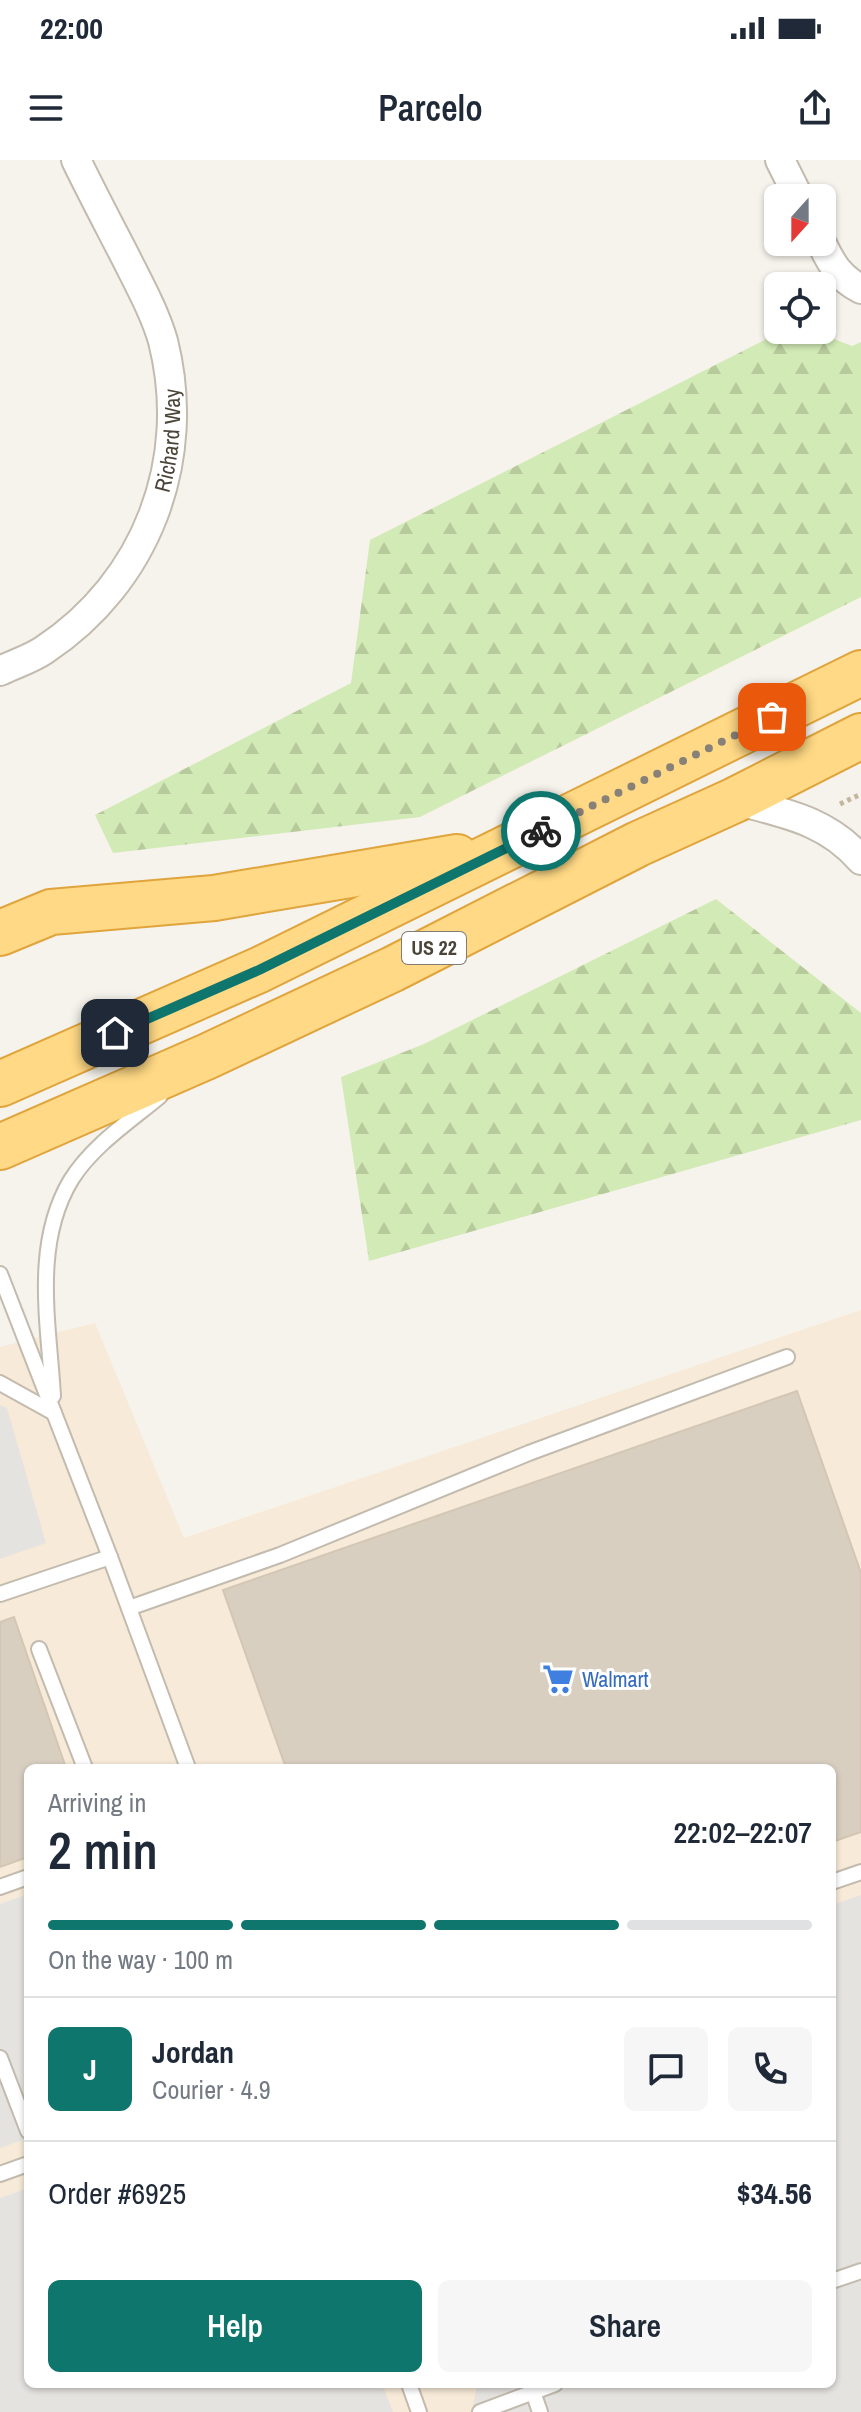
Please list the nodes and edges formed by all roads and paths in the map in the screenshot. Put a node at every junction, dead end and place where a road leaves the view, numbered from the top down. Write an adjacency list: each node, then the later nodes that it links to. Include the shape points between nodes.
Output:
1 (76, 160): 6 (street, Richard Way, via 162,339 172,391 172,446 159,501 139,548 111,589 43,651)
2 (780, 160): 3 (street)
3 (792, 184)
4 (828, 256): 5 (street, via 846,281)
5 (861, 289)
6 (0, 671)
7 (861, 673): 12 (highway, US 22)
8 (861, 736): 10 (highway, US 22)
9 (861, 794): 11 (path)
10 (735, 800): 13 (street, via 802,818 835,835); 15 (highway, US 22)
11 (834, 807)
12 (504, 850): 14 (highway, via 214,898 51,912); 16 (highway, US 22, via 259,970)
13 (861, 860)
14 (0, 933)
15 (208, 1056): 17 (highway, US 22); 21 (lane, via 101,1145 72,1179 54,1218 45,1263)
16 (0, 1084)
17 (0, 1147)
18 (0, 1274): 21 (lane)
19 (787, 1357): 24 (lane, via 529,1453 280,1555)
20 (0, 1383): 21 (lane)
21 (54, 1413): 22 (lane)
22 (110, 1557): 23 (lane); 24 (lane)
23 (0, 1594)
24 (129, 1608): 27 (lane)
25 (39, 1649): 26 (lane)
26 (83, 1764)
27 (187, 1764)
28 (861, 1872): 30 (lane)
29 (24, 1878): 31 (lane)
30 (836, 1881)
31 (0, 1887)
32 (0, 2058): 33 (lane)
33 (24, 2121)
34 (24, 2165): 35 (lane)
35 (0, 2174)
36 (861, 2271): 37 (lane)
37 (836, 2280)
38 (410, 2388): 40 (lane)
39 (531, 2388): 41 (lane); 42 (lane)
40 (419, 2412)
41 (480, 2412)
42 (540, 2412)

